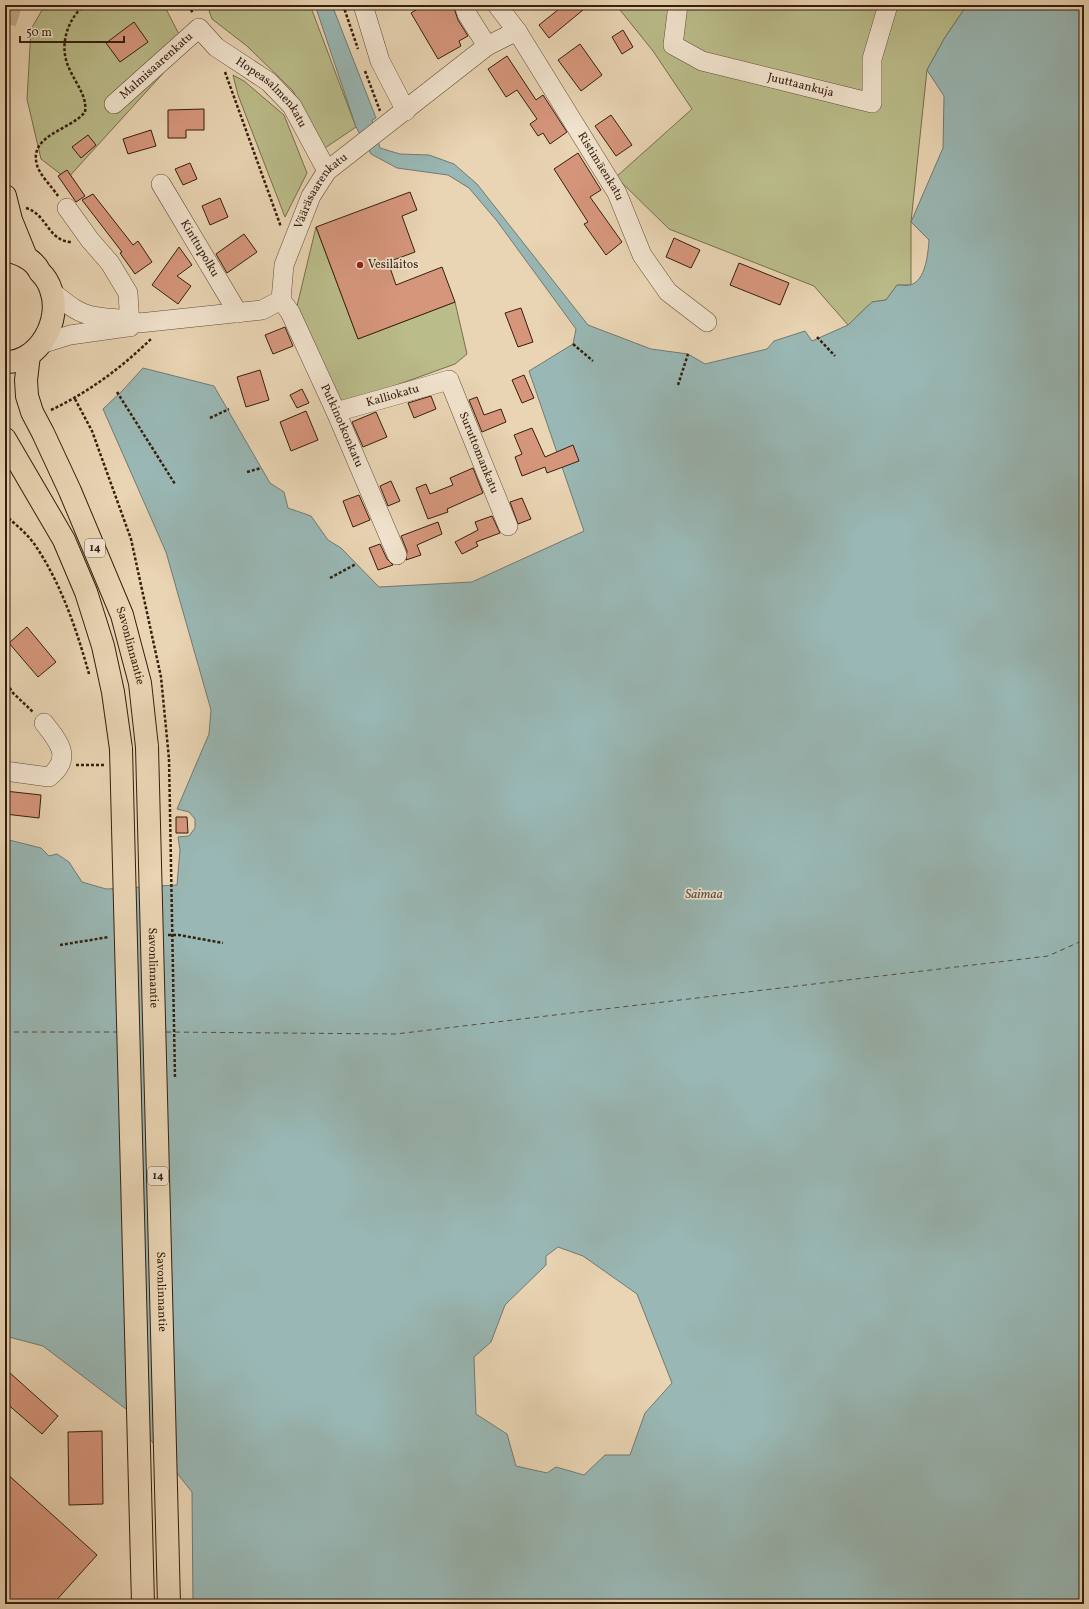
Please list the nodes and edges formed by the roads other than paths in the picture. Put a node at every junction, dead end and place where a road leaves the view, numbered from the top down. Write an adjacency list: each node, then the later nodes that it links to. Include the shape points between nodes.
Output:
1 (363, 5): 10 (street, via 380,61)
2 (464, 5): 8 (street)
3 (497, 5): 7 (street, Ristimäenkatu)
4 (678, 5): 5 (street, Juuttaankuja, via 672,45 702,61 872,103 872,59)
5 (888, 5)
6 (199, 28): 9 (street, Malmisaarenkatu); 11 (street, Hopeasalmenkatu, via 216,47 269,82 292,106)
7 (517, 31): 8 (street, Vääräsaarenkatu); 20 (street, Ristimäenkatu, via 617,192 642,255 668,292)
8 (486, 46): 10 (street, Vääräsaarenkatu)
9 (114, 104)
10 (406, 111): 11 (street, Vääräsaarenkatu)
11 (327, 171): 18 (street, Vääräsaarenkatu, via 311,196 284,265)
12 (161, 184): 19 (street, Kinttupolku)
13 (5, 196): 16 (highway, 14, via 11,220)
14 (67, 208): 21 (street, via 110,263 128,293)
15 (5, 250): 16 (highway, 14)
16 (26, 257): 17 (highway, 14, via 36,266)
17 (51, 291): 21 (street, via 80,312); 22 (highway, 14, via 53,316 49,329)
18 (282, 300): 19 (street, via 262,310); 25 (street, Putkinotkonkatu)
19 (238, 312): 21 (street)
20 (707, 322)
21 (140, 326): 22 (street, via 70,335)
22 (35, 349): 23 (highway, via 20,359); 32 (highway, Savonlinnantie / 14, bridge, via 26,380 27,396 122,615 140,683 147,747)
23 (5, 362)
24 (449, 380): 25 (street, Kalliokatu); 27 (street, Suruttomankatu)
25 (336, 412): 28 (street, Putkinotkonkatu)
26 (5, 439): 31 (highway, 14, bridge, via 64,540 86,592 114,692 121,749)
27 (508, 526)
28 (397, 555)
29 (44, 723): 30 (street, via 59,742 63,753 60,765 49,777)
30 (5, 771)
31 (143, 1604)
32 (169, 1604)

